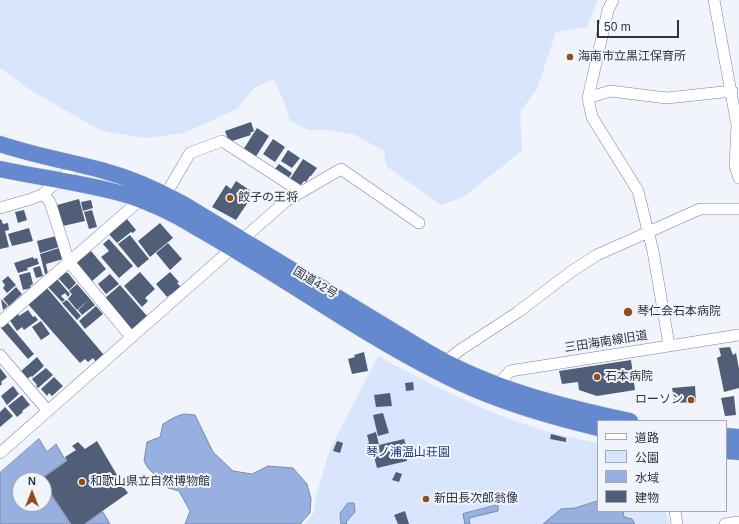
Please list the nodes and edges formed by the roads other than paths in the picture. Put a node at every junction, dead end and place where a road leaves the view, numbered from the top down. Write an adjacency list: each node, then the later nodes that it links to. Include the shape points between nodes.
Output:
1 (613, 0): 4 (street, via 608,10)
2 (714, 0): 3 (street)
3 (732, 91): 4 (street, via 667,98 610,91); 8 (street, via 737,125 735,166)
4 (588, 98): 17 (street, via 592,117 638,190)
5 (0, 144): 6 (highway, 国道42号)
6 (78, 164): 9 (street); 12 (highway, 国道42号)
7 (0, 169): 9 (highway, 国道42号)
8 (739, 178)
9 (59, 181): 11 (street); 13 (highway, 国道42号, via 98,188)
10 (301, 192): 12 (street, via 222,141 190,153); 16 (street, via 341,169); 18 (street, via 286,201)
11 (43, 194): 14 (street); 19 (street, via 50,202)
12 (166, 194): 18 (highway, 国道42号, via 186,205)
13 (140, 200): 18 (highway, 国道42号); 19 (street)
14 (0, 208)
15 (739, 208): 17 (street, via 700,209)
16 (419, 223)
17 (648, 231): 23 (street, via 654,251); 25 (street, via 597,255 572,271 518,312 460,350)
18 (237, 244): 22 (street); 25 (highway, 国道42号, via 352,323 396,349)
19 (69, 262): 20 (street); 22 (street)
20 (0, 322)
21 (739, 335): 23 (street, 三田海南線旧道)
22 (131, 337): 27 (street)
23 (669, 345): 26 (street, 三田海南線旧道, via 510,371)
24 (0, 355): 27 (street)
25 (443, 367): 26 (highway, 国道42号)
26 (493, 389): 28 (highway, 国道42号); 29 (highway, 国道42号, via 537,412)
27 (48, 411): 34 (street)
28 (626, 420)
29 (597, 428)
30 (727, 436): 31 (highway)
31 (739, 437)
32 (727, 451): 33 (highway)
33 (739, 452)
34 (0, 453)
35 (675, 512): 37 (street)
36 (739, 522): 38 (street)
37 (677, 524)
38 (725, 524)

